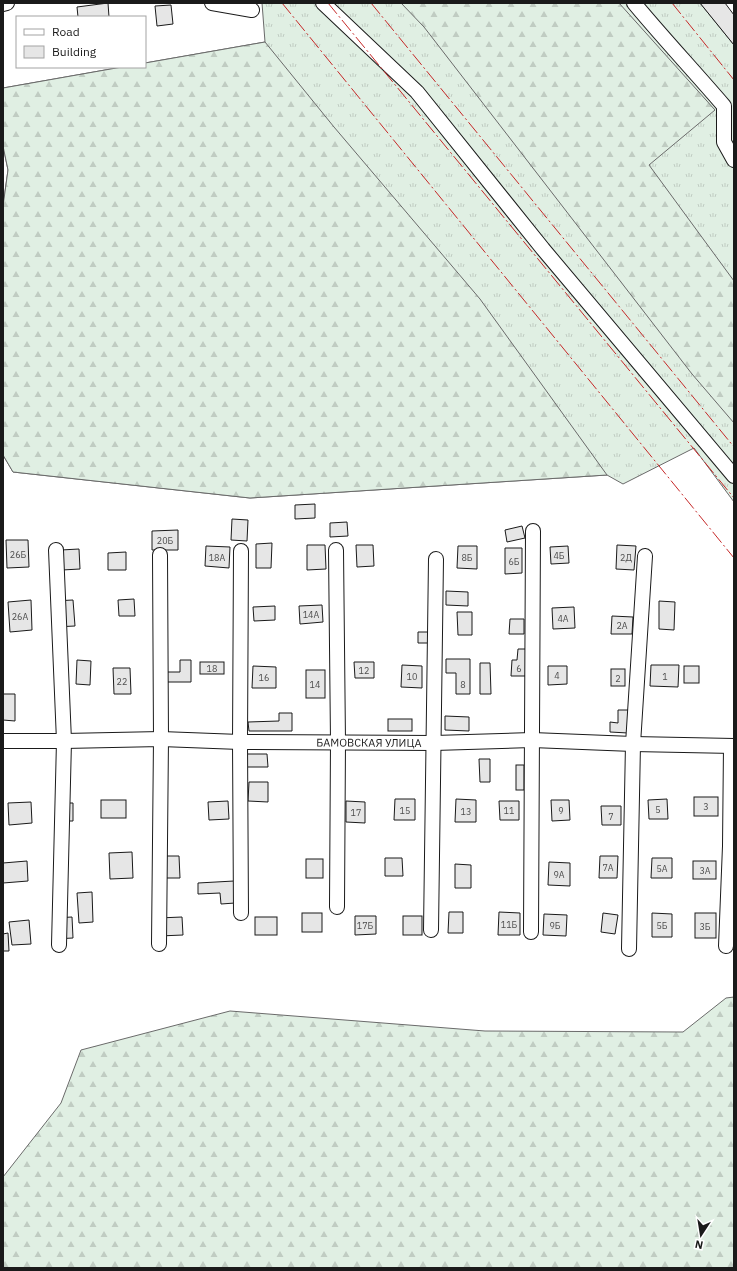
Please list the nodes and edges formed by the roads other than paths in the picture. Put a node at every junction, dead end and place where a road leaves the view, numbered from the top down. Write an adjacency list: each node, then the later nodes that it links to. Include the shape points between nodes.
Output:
1 (7, 3): 5 (street)
2 (212, 3): 6 (street)
3 (323, 3): 8 (street, via 417,92 543,249)
4 (634, 3): 7 (street, via 724,106 724,142)
5 (3, 4)
6 (252, 10)
7 (734, 160)
8 (734, 476)
9 (533, 531): 17 (street)
10 (56, 550): 19 (street)
11 (336, 550): 21 (street)
12 (241, 551): 20 (street)
13 (160, 555): 16 (street)
14 (644, 556): 23 (street)
15 (436, 559): 22 (street)
16 (161, 739): 19 (street, БАМОВСКАЯ УЛИЦА); 20 (street, БАМОВСКАЯ УЛИЦА); 29 (street)
17 (532, 740): 22 (street, БАМОВСКАЯ УЛИЦА); 23 (street, БАМОВСКАЯ УЛИЦА); 28 (street)
18 (3, 741): 19 (street, БАМОВСКАЯ УЛИЦА)
19 (64, 741): 30 (street)
20 (240, 742): 21 (street, БАМОВСКАЯ УЛИЦА); 26 (street)
21 (338, 742): 22 (street, БАМОВСКАЯ УЛИЦА); 25 (street)
22 (434, 743): 27 (street)
23 (633, 744): 24 (street, БАМОВСКАЯ УЛИЦА); 32 (street)
24 (733, 746): 31 (street)
25 (337, 907)
26 (242, 913)
27 (431, 930)
28 (532, 932)
29 (159, 944)
30 (59, 945)
31 (726, 946)
32 (629, 949)

